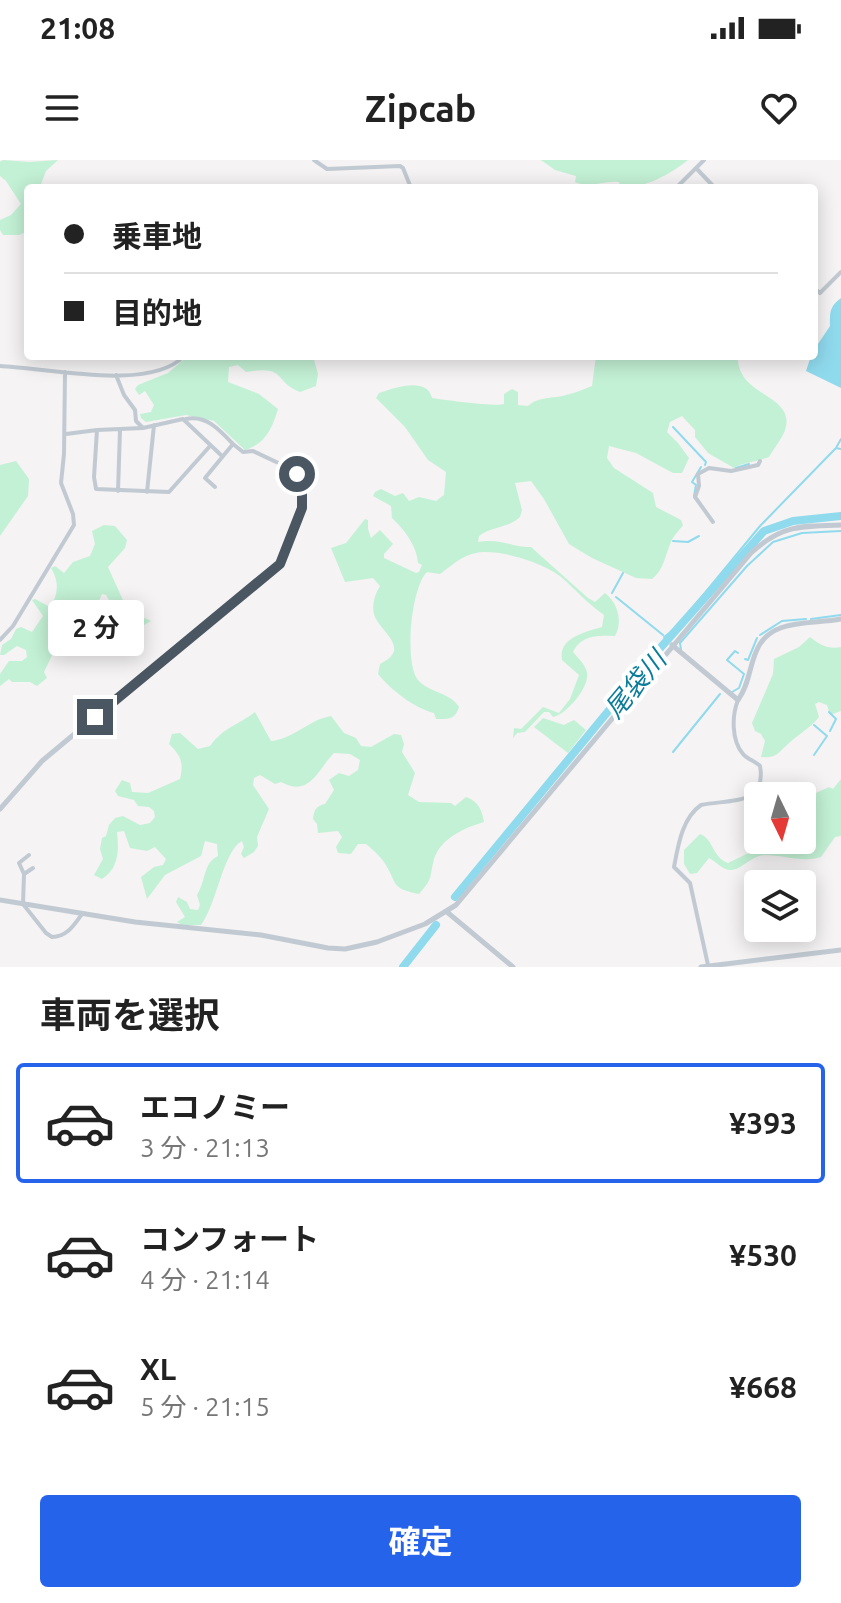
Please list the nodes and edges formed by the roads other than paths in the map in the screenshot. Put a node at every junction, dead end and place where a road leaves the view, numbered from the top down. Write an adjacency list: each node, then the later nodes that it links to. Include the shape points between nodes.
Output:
1 (314, 160): 4 (street, via 327,169 400,166)
2 (704, 160): 3 (street)
3 (696, 168): 5 (street); 6 (street)
4 (409, 184)
5 (680, 184)
6 (711, 184)
7 (841, 272): 8 (street)
8 (818, 291)
9 (179, 360): 12 (street, via 148,375)
10 (0, 366): 11 (street)
11 (65, 372): 12 (street); 18 (street)
12 (116, 375): 15 (street)
13 (186, 420): 14 (street); 19 (street, via 214,424); 20 (street)
14 (154, 425): 15 (street); 25 (street)
15 (143, 428): 16 (street)
16 (120, 429): 17 (street); 24 (street)
17 (97, 430): 18 (street); 24 (street, via 96,489)
18 (65, 434): 30 (street, via 61,483 74,525)
19 (233, 444): 21 (street); 29 (street, via 291,469 302,481 302,508 280,564)
20 (210, 446): 21 (street); 25 (street, via 169,492)
21 (222, 456): 23 (street, via 205,478)
22 (760, 461): 26 (street, via 698,474 694,494)
23 (215, 487)
24 (118, 491): 25 (street)
25 (147, 492)
26 (713, 522)
27 (841, 525): 31 (street, via 798,526 767,538)
28 (841, 619): 32 (street, via 771,632 759,645)
29 (199, 630): 33 (street, via 42,761)
30 (0, 640)
31 (672, 645): 32 (street); 39 (street)
32 (738, 700): 42 (street, via 733,718 738,743 743,755 760,766 761,787 746,797 696,809 682,832 674,867 690,883)
33 (0, 809)
34 (29, 855): 36 (street, via 19,863)
35 (33, 868): 36 (street)
36 (24, 874): 38 (street)
37 (0, 900): 38 (street)
38 (23, 904): 40 (street); 40 (street, via 52,937 62,935)
39 (447, 912): 40 (street, via 382,940 345,949); 43 (street)
40 (82, 914)
41 (841, 950): 42 (street)
42 (708, 965): 44 (street)
43 (513, 967)
44 (701, 967)

